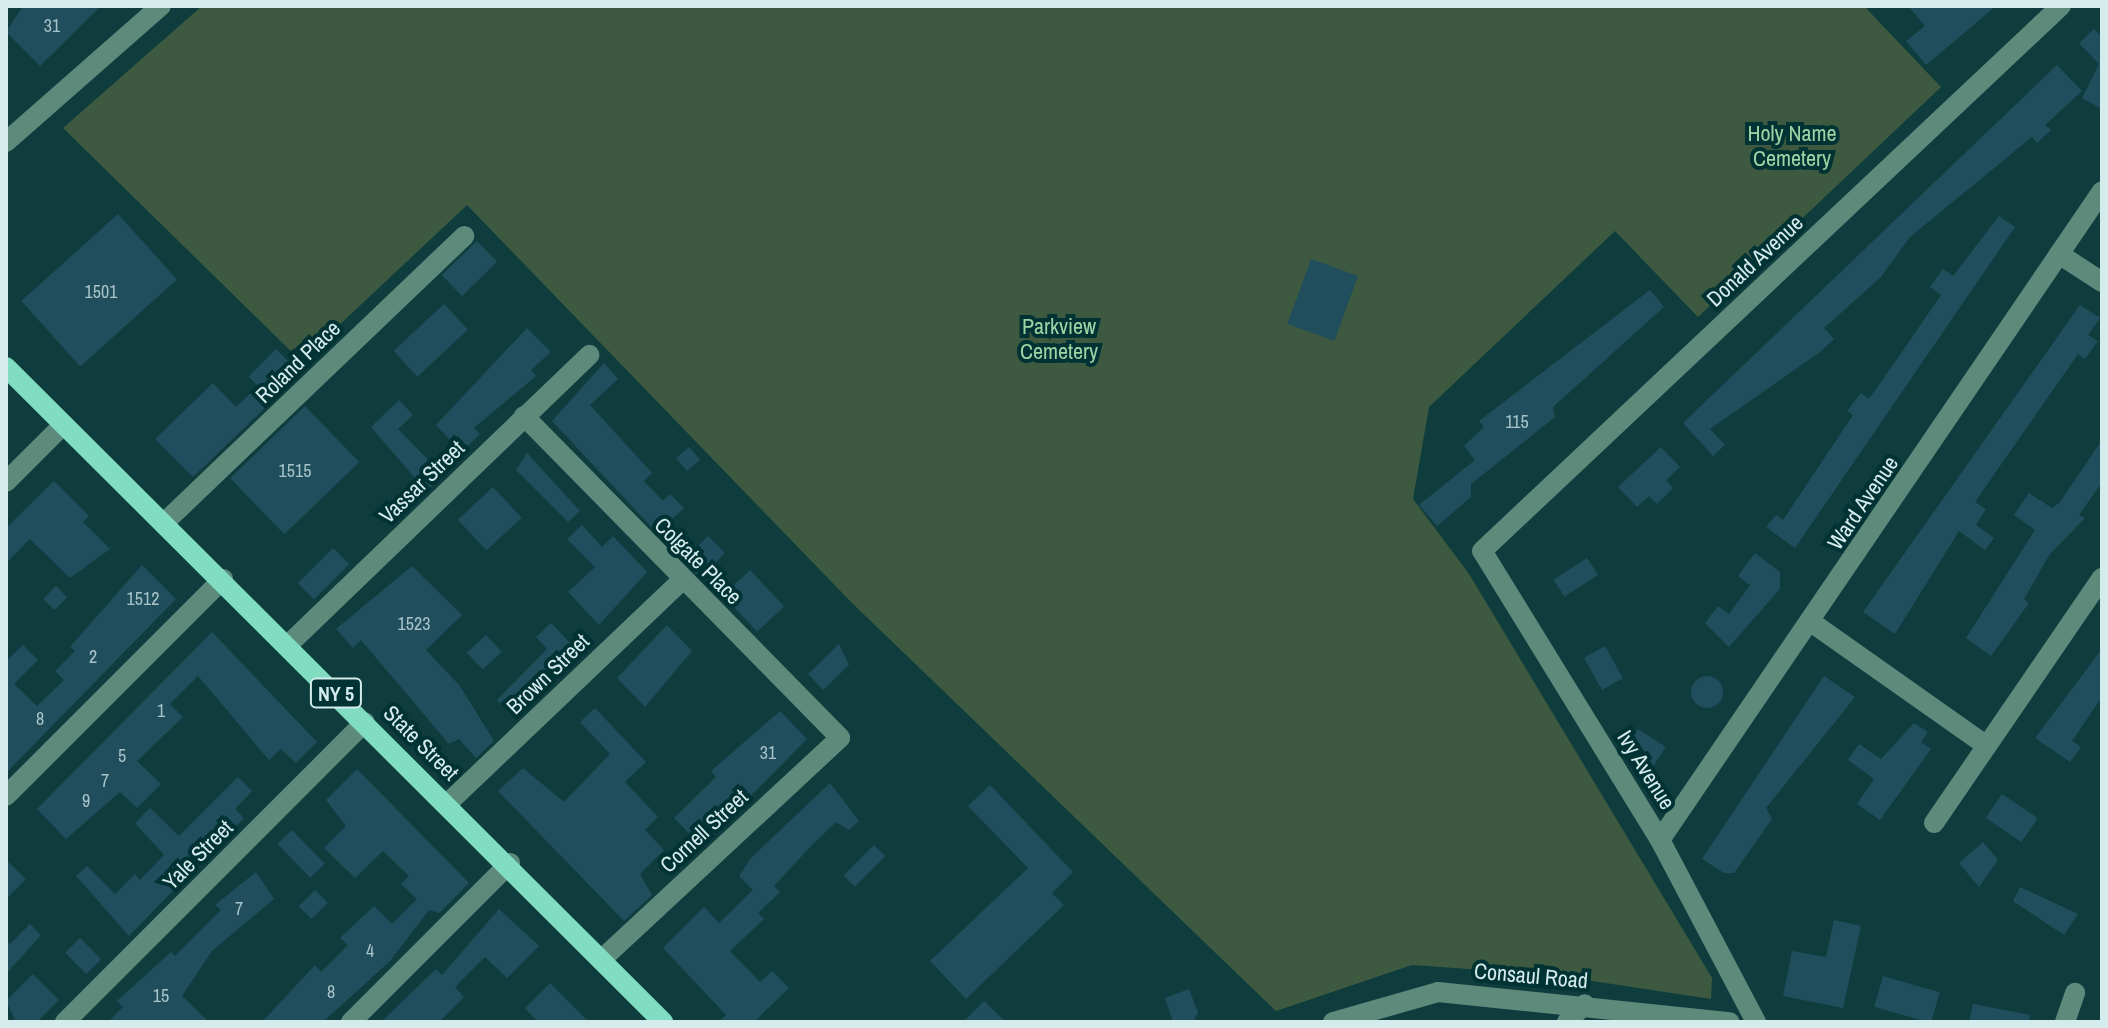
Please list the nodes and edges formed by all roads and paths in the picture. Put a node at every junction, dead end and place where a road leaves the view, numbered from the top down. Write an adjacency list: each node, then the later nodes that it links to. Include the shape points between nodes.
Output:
1 (161, 6): 3 (street)
2 (2061, 6): 14 (street, Donald Avenue)
3 (6, 142)
4 (2102, 191): 6 (street, Ward Avenue)
5 (464, 236): 13 (street, Roland Place)
6 (2059, 254): 7 (street); 18 (street, Ward Avenue)
7 (2102, 282)
8 (589, 355): 10 (street, Vassar Street)
9 (6, 367): 11 (main road, State Street / NY 5)
10 (524, 416): 17 (street, Colgate Place); 19 (street, Vassar Street)
11 (63, 425): 12 (street); 13 (main road, State Street / NY 5)
12 (6, 482)
13 (165, 522): 16 (main road, State Street / NY 5)
14 (1482, 551): 26 (street, Ivy Avenue)
15 (2102, 578): 22 (street)
16 (223, 579): 19 (main road, State Street / NY 5); 23 (street)
17 (682, 580): 21 (street, Colgate Place); 24 (street, Brown Street)
18 (1811, 622): 22 (street); 26 (street, Ward Avenue)
19 (289, 644): 20 (main road, State Street / NY 5)
20 (365, 722): 24 (main road, State Street / NY 5); 31 (street, Yale Street)
21 (840, 738): 28 (street, Cornell Street)
22 (1987, 746): 25 (street)
23 (6, 796)
24 (448, 803): 27 (main road, State Street / NY 5)
25 (1934, 823)
26 (1660, 840): 37 (street, Ivy Avenue)
27 (510, 863): 28 (main road, State Street / NY 5); 32 (street)
28 (601, 960): 33 (main road, State Street / NY 5)
29 (2075, 993): 38 (street)
30 (1585, 1004): 34 (street, Consaul Road, via 1438,992); 35 (street); 36 (street, Consaul Road)
31 (65, 1022)
32 (351, 1022)
33 (663, 1022)
34 (1333, 1022)
35 (1567, 1022)
36 (1729, 1022)
37 (1756, 1022)
38 (2065, 1022)

